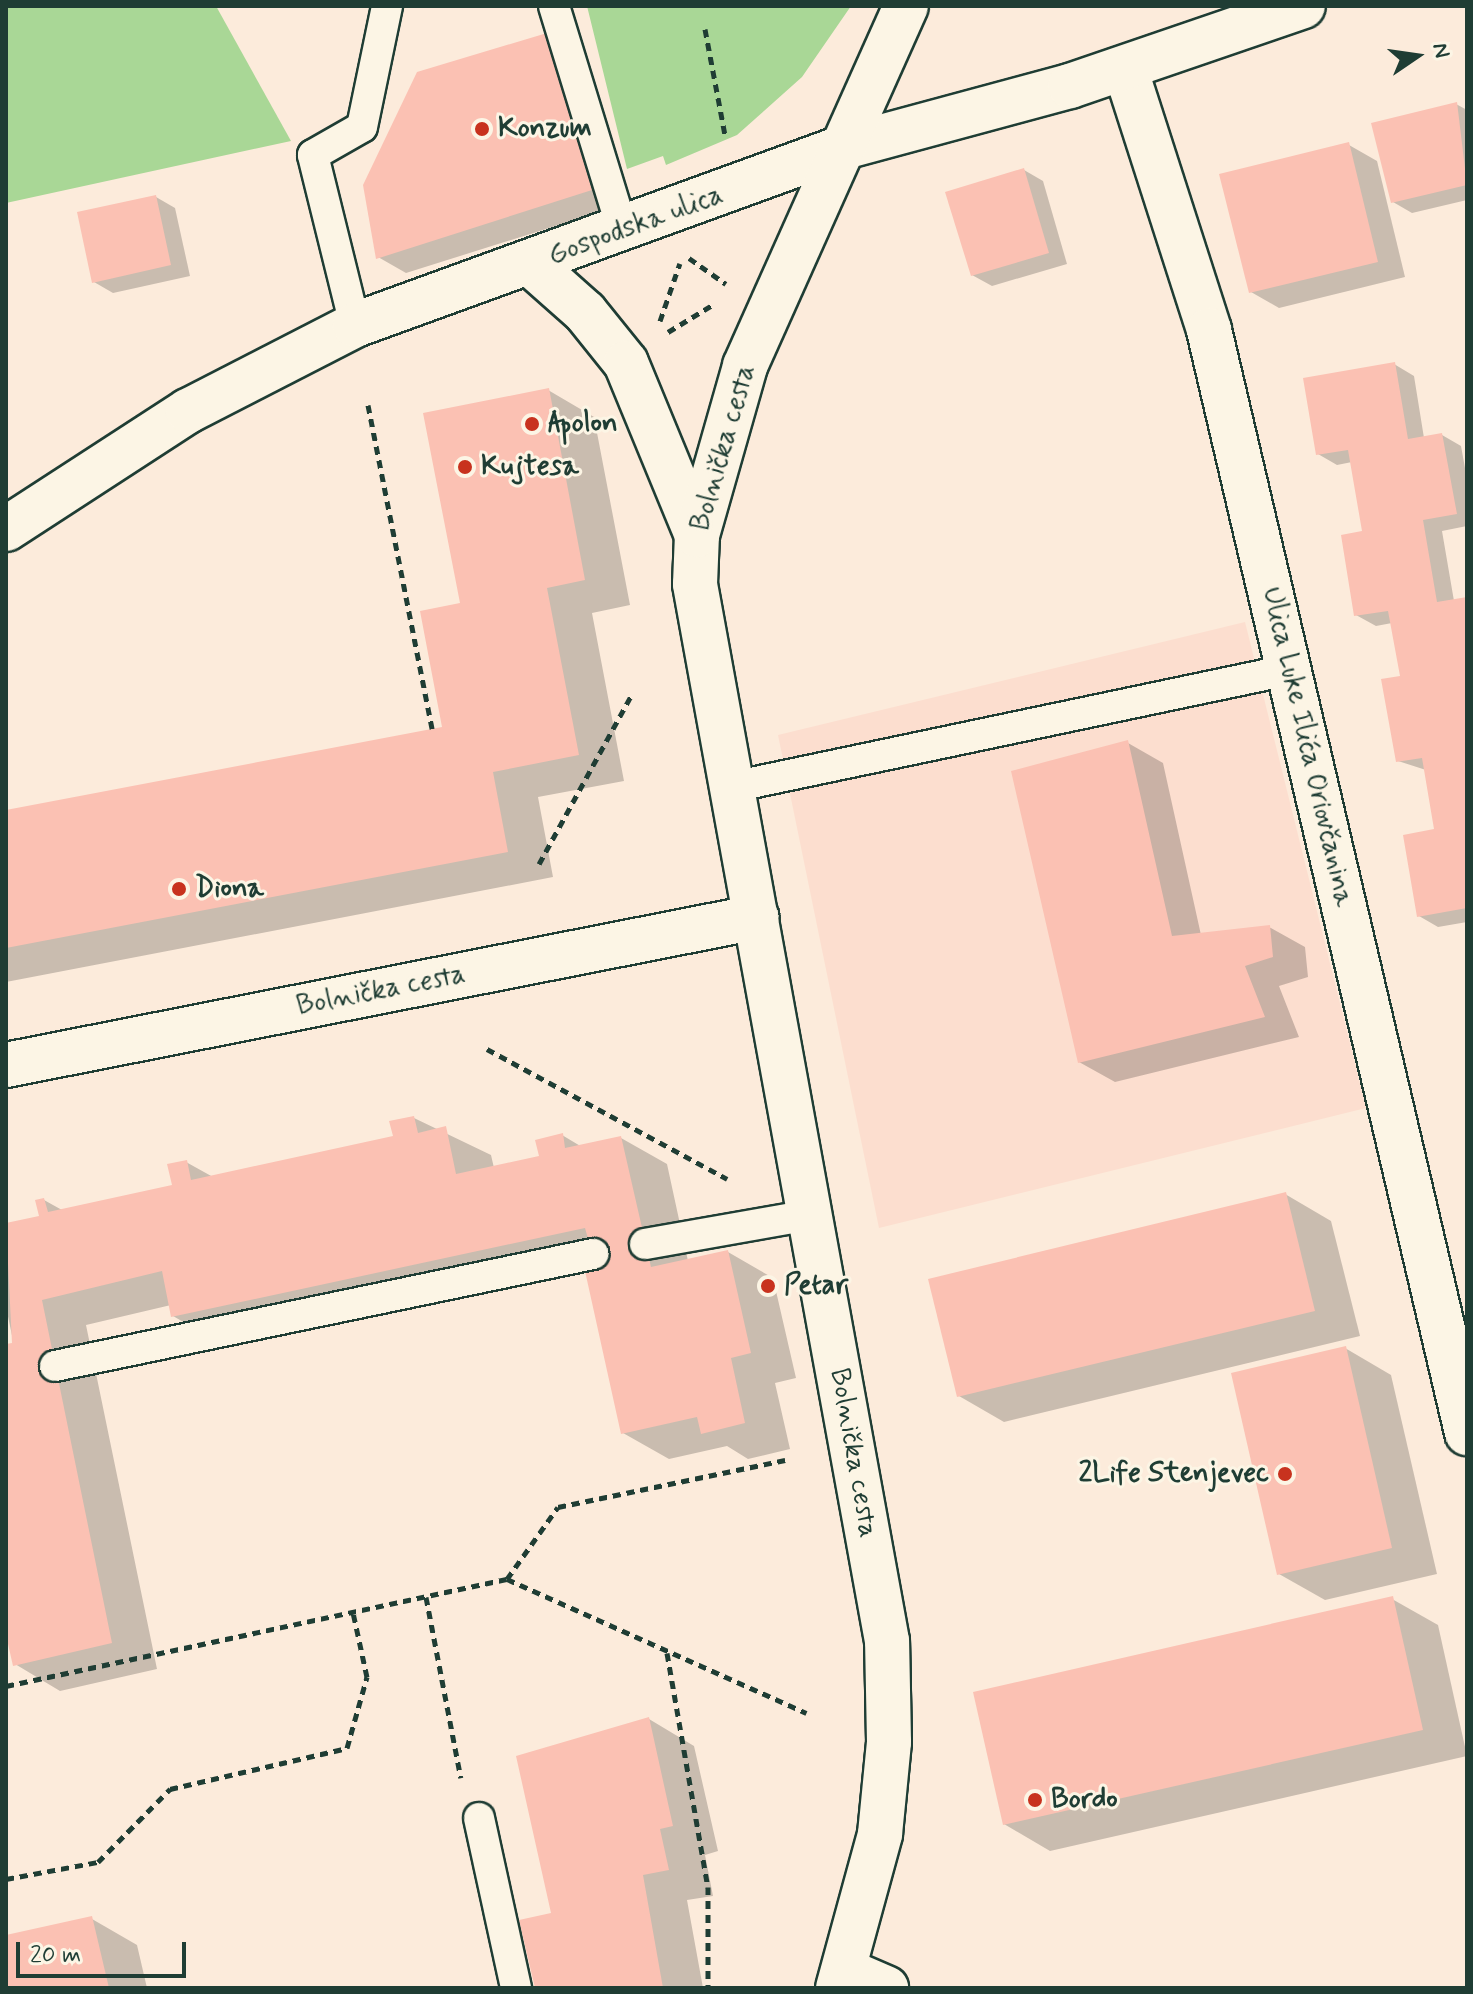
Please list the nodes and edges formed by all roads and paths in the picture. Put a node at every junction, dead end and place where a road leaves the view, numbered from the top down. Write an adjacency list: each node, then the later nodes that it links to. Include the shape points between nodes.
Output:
1 (387, 6): 11 (lane, via 362,127 313,155)
2 (554, 6): 9 (lane)
3 (906, 6): 7 (street, Bolnička cesta)
4 (1303, 6): 6 (street, Gospodska ulica)
5 (705, 29): 8 (path)
6 (1125, 68): 7 (street, Gospodska ulica); 17 (street, Ulica Luke Ilića Oriovčanina, via 1209,330)
7 (844, 147): 9 (street, Gospodska ulica); 16 (street, Bolnička cesta, via 745,366)
8 (728, 148)
9 (623, 232): 10 (street, Gospodska ulica)
10 (532, 265): 11 (street, Gospodska ulica); 16 (street, via 585,312 626,363)
11 (355, 325): 15 (street, Gospodska ulica, via 188,411)
12 (658, 327): 13 (path, via 683,254 736,291)
13 (653, 341)
14 (368, 405): 19 (path)
15 (6, 529)
16 (697, 535): 20 (street, Bolnička cesta, via 698,625)
17 (1288, 670): 20 (lane); 30 (street, Ulica Luke Ilića Oriovčanina)
18 (631, 696): 21 (path)
19 (432, 729)
20 (732, 787): 22 (street, Bolnička cesta)
21 (539, 864)
22 (757, 917): 24 (street, Bolnička cesta); 26 (street, Bolnička cesta)
23 (487, 1049): 25 (path)
24 (6, 1065)
25 (727, 1179)
26 (810, 1215): 27 (lane); 40 (street, Bolnička cesta, via 887,1641 889,1742 880,1834)
27 (645, 1244)
28 (593, 1254): 29 (lane)
29 (55, 1366)
30 (1467, 1433)
31 (785, 1460): 32 (path, via 558,1507)
32 (507, 1579): 33 (path); 35 (path)
33 (426, 1597): 34 (path); 38 (path, via 465,1797)
34 (353, 1612): 36 (path); 39 (path, via 367,1677 347,1748 170,1789 98,1862)
35 (667, 1652): 37 (path); 42 (path, via 708,1887)
36 (6, 1686)
37 (806, 1713)
38 (479, 1818): 41 (lane)
39 (6, 1879)
40 (841, 1979): 43 (street)
41 (516, 1988)
42 (708, 1988)
43 (886, 1988)

